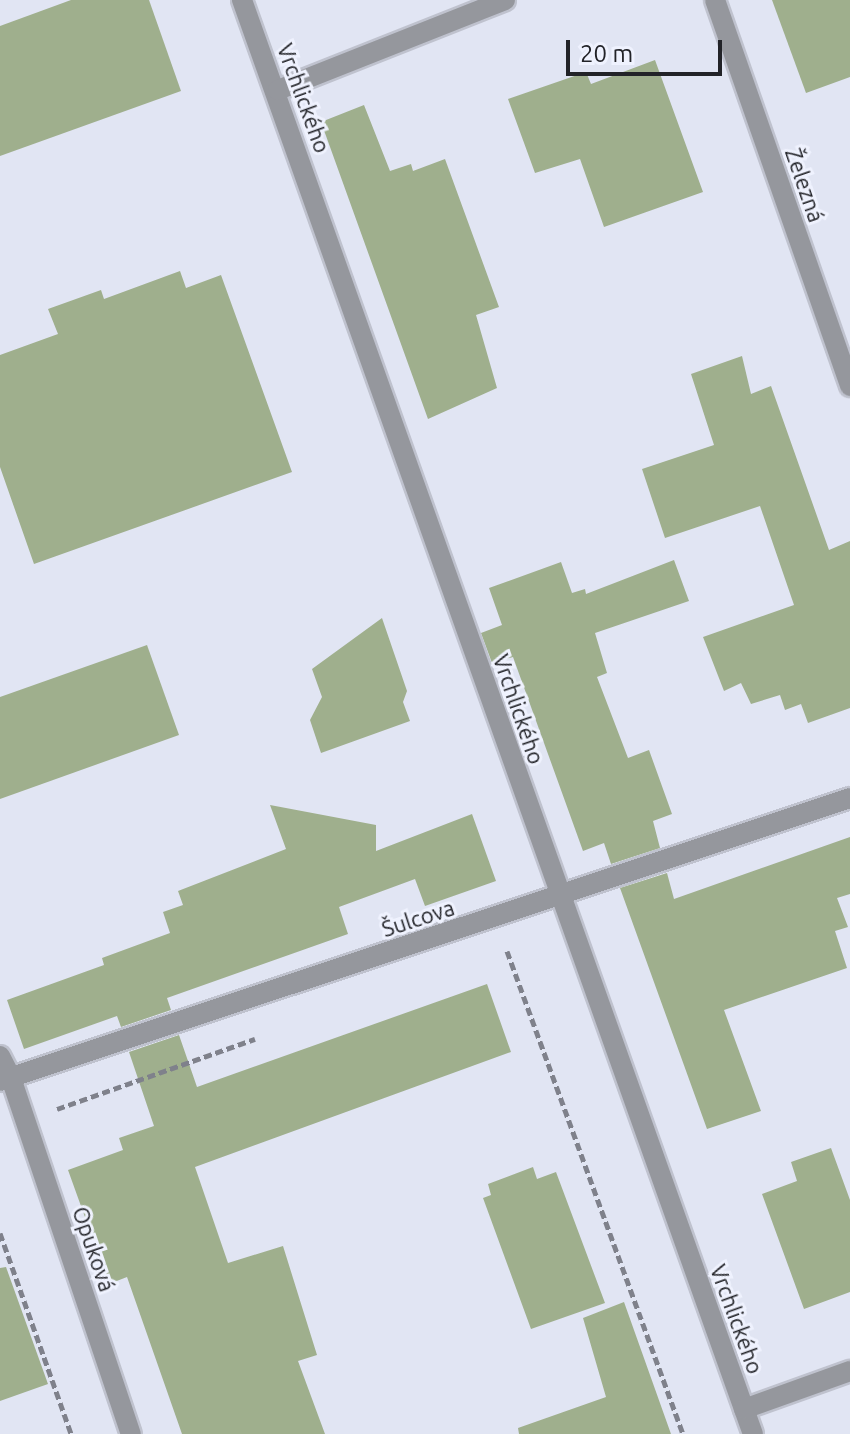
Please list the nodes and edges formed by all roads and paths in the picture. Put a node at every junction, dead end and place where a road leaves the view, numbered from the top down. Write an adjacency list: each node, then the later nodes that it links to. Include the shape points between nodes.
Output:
1 (242, 0): 4 (street, Vrchlického)
2 (505, 0): 4 (street)
3 (715, 0): 5 (street, Železná)
4 (278, 90): 7 (street, Vrchlického)
5 (850, 386)
6 (850, 798): 7 (street, Šulcova)
7 (559, 897): 11 (street, Šulcova); 15 (street, Vrchlického)
8 (492, 956): 18 (path, via 507,951)
9 (267, 1035): 12 (path)
10 (0, 1056): 11 (street, Opuková)
11 (6, 1080): 17 (street, Opuková)
12 (41, 1114)
13 (0, 1233): 16 (path)
14 (850, 1371): 15 (street)
15 (744, 1409): 19 (street, Vrchlického)
16 (71, 1434)
17 (131, 1434)
18 (683, 1434)
19 (753, 1434)

